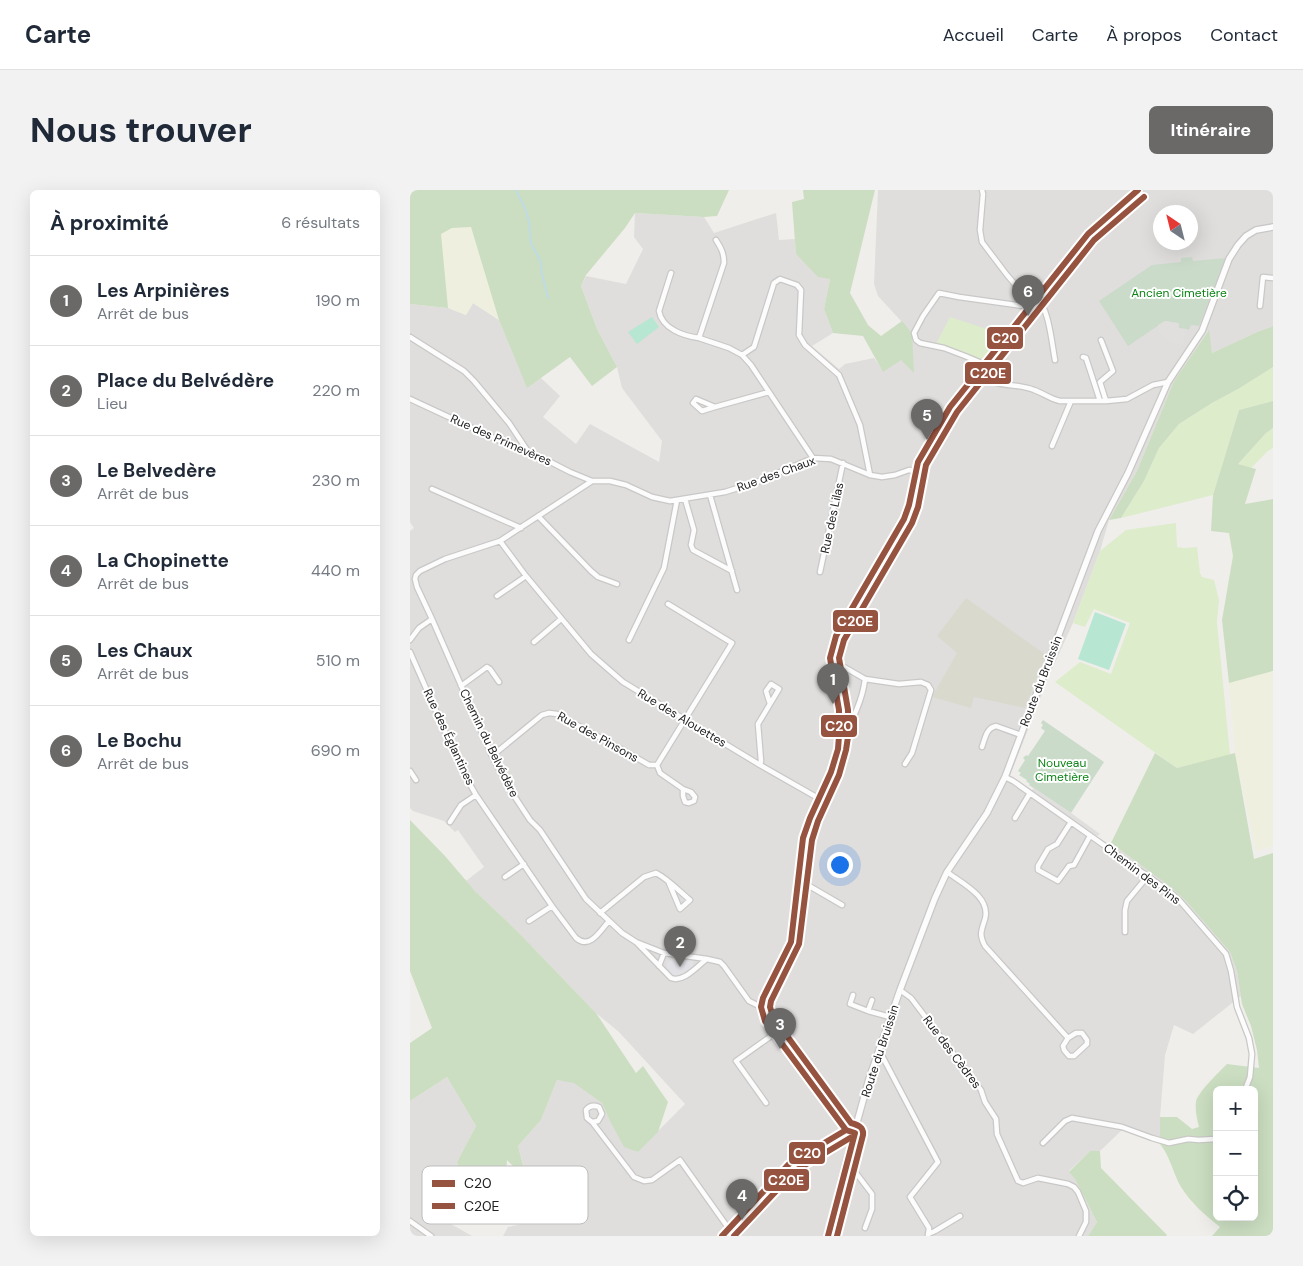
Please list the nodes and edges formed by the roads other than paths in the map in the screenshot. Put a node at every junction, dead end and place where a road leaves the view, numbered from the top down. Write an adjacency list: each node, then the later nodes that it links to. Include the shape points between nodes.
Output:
1 (982, 190): 8 (street, via 982,242)
2 (1138, 190): 7 (street, via 1088,234)
3 (1273, 227): 18 (street, Route du Bruissin, via 1256,230 1238,245 1229,259 1202,331)
4 (716, 240): 11 (street, via 722,249 724,263)
5 (671, 273): 11 (street, via 660,316 670,329)
6 (1273, 278): 9 (street, via 1263,277)
7 (1037, 298): 8 (street); 15 (street, via 1049,325)
8 (1031, 305): 16 (street); 16 (street, via 939,293 914,334 916,340)
9 (1260, 306)
10 (410, 337): 26 (street, via 464,371 509,423)
11 (699, 338): 13 (street)
12 (1101, 340): 23 (street, via 1113,370 1100,382)
13 (742, 354): 19 (street); 30 (street, via 754,347 774,283 780,279 798,285 802,290 799,335 805,345 839,375 860,425)
14 (1083, 357): 22 (street)
15 (1055, 360)
16 (984, 364): 17 (street)
17 (977, 373): 21 (street, via 991,382 1032,389 1053,400); 29 (street, via 950,407)
18 (1168, 382): 23 (street, via 1153,385 1126,399); 58 (street, Route du Bruissin, via 1098,531)
19 (769, 392): 24 (street); 27 (street)
20 (410, 399): 26 (street, Rue des Primevères, via 511,446)
21 (1071, 401): 22 (street); 25 (street)
22 (1100, 401): 23 (street)
23 (1106, 401)
24 (715, 407)
25 (1052, 446)
26 (527, 450): 31 (street, Rue des Primevères)
27 (813, 458): 28 (street, Rue des Chaux); 33 (street, Rue des Chaux, via 757,482)
28 (843, 463): 30 (street, Rue des Chaux); 40 (street, Rue des Lilas)
29 (915, 471): 30 (street, Rue des Chaux, via 895,476); 52 (street, via 904,519 836,636)
30 (870, 475)
31 (592, 481): 35 (street, Rue des Chaux, via 610,481 652,497); 36 (street)
32 (432, 489): 37 (street)
33 (710, 495): 34 (street, Rue des Chaux); 39 (street)
34 (685, 499): 35 (street, Rue des Chaux); 39 (street, via 694,530 693,550)
35 (678, 500): 49 (street, via 664,568)
36 (538, 516): 37 (street); 42 (street, via 591,572)
37 (522, 528): 38 (street)
38 (500, 542): 41 (street, Rue des Alouettes); 46 (street, Chemin du Belvédère, via 445,559 420,571 415,579)
39 (732, 571): 43 (street)
40 (820, 572)
41 (526, 576): 44 (street); 47 (street, Rue des Alouettes)
42 (617, 584)
43 (737, 590)
44 (497, 596)
45 (668, 604): 57 (street, via 732,643)
46 (432, 619): 48 (street); 55 (street, Chemin du Belvédère)
47 (561, 619): 50 (street); 57 (street, Rue des Alouettes, via 591,654 623,682)
48 (410, 640)
49 (629, 640)
50 (534, 642)
51 (410, 652): 70 (street, Rue des Églantines)
52 (831, 662): 53 (street); 59 (street, via 841,724)
53 (865, 678): 59 (street, via 864,689 848,729); 63 (street, via 899,684 921,682 931,690 912,753)
54 (499, 682): 55 (street, via 487,667)
55 (461, 686): 61 (street, Chemin du Belvédère)
56 (770, 704): 62 (street, via 758,724)
57 (686, 720): 62 (street, Rue des Alouettes); 64 (street)
58 (1020, 735): 60 (street, via 992,726); 66 (street, Route du Bruissin)
59 (840, 738): 71 (street, via 834,764)
60 (982, 747)
61 (492, 756): 64 (street, Rue des Pinsons, via 549,712 648,765); 84 (street, Chemin du Belvédère, via 530,820)
62 (760, 764): 71 (street, Rue des Alouettes)
63 (905, 764)
64 (658, 765): 68 (street, Rue des Pinsons, via 660,773)
65 (410, 771): 67 (street)
66 (1005, 777): 69 (street, Chemin des Pins); 77 (street, Route du Bruissin, via 987,813)
67 (416, 780)
68 (683, 789)
69 (1030, 793): 72 (street); 74 (street, Chemin des Pins)
70 (476, 795): 73 (street, Rue des Églantines, via 462,805); 76 (street, Rue des Églantines)
71 (818, 798): 80 (street, via 803,838)
72 (1015, 818)
73 (450, 822)
74 (1071, 822): 75 (street, Chemin des Pins); 75 (street, via 1058,844 1048,849 1038,870 1058,881 1069,866 1074,865)
75 (1090, 836): 78 (street, Chemin des Pins)
76 (524, 864): 79 (street); 83 (street, Rue des Églantines)
77 (947, 872): 92 (street, Route du Bruissin); 99 (street, via 981,898 986,916 981,931 985,946)
78 (1147, 876): 87 (street, via 1128,901); 101 (street, Chemin des Pins, via 1180,901 1226,954 1237,1007 1252,1054)
79 (505, 877)
80 (799, 880): 82 (street); 95 (street, via 791,942)
81 (669, 883): 81 (street, via 690,900 680,909 673,892); 84 (street, via 656,873 644,877)
82 (842, 905)
83 (552, 906): 85 (street); 86 (street, Rue des Églantines, via 581,941 592,940)
84 (600, 913): 86 (street, Chemin du Belvédère)
85 (529, 921)
86 (609, 921): 88 (street, Chemin du Belvédère)
87 (1125, 932)
88 (636, 942): 89 (street, Chemin du Belvédère); 91 (street, Chemin du Belvédère)
89 (664, 953): 90 (street, Chemin du Belvédère); 91 (street)
90 (706, 959): 91 (street, Chemin du Belvédère, via 675,980); 95 (street, Chemin du Belvédère, via 720,962 749,1001)
91 (659, 966)
92 (900, 990): 97 (street, Route du Bruissin); 117 (street, Rue des Cèdres, via 911,998 981,1090 996,1119 997,1134 1018,1181 1023,1183 1038,1178 1068,1184 1078,1192 1086,1211 1086,1222)
93 (853, 995): 96 (street, via 850,1004)
94 (872, 1000): 96 (street)
95 (761, 1007): 98 (street, Chemin du Belvédère)
96 (868, 1011): 97 (street)
97 (890, 1017): 100 (street, Route du Bruissin)
98 (774, 1034): 102 (street, via 736,1061); 104 (street, Chemin du Belvédère)
99 (1068, 1038): 99 (street, via 1076,1033 1082,1034 1087,1044 1074,1056 1069,1056 1063,1046)
100 (879, 1050): 105 (street, Route du Bruissin); 113 (street, via 938,1162 910,1196 929,1228)
101 (1247, 1086)
102 (766, 1103)
103 (592, 1122): 112 (street, via 634,1177 652,1180 680,1160)
104 (846, 1130): 105 (street); 112 (street, via 789,1164)
105 (854, 1133): 108 (street, Route du Bruissin)
106 (1213, 1138): 107 (street, via 1169,1143 1122,1127 1072,1118)
107 (1043, 1143)
108 (846, 1162): 111 (street, via 872,1194 872,1209); 116 (street, Route du Bruissin)
109 (960, 1216): 113 (street)
110 (410, 1221): 114 (street)
111 (865, 1228)
112 (729, 1229): 115 (street)
113 (928, 1235)
114 (431, 1236)
115 (722, 1236)
116 (828, 1236)
117 (1078, 1236)

